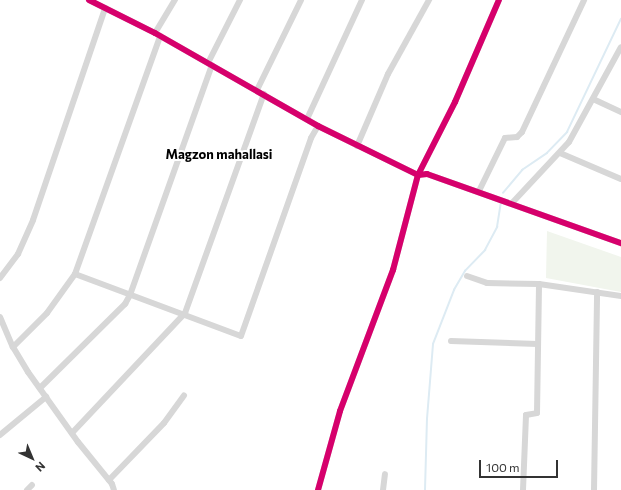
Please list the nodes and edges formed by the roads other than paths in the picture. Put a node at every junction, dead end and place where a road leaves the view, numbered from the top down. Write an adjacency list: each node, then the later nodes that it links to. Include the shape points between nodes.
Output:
1 (89, 0): 9 (street)
2 (175, 0): 10 (street)
3 (240, 0): 12 (street)
4 (301, 0): 13 (street)
5 (362, 0): 17 (street)
6 (429, 0): 19 (street, via 392,68)
7 (498, 0): 21 (street, via 454,102)
8 (584, 0): 23 (street, via 522,132 517,137 505,138)
9 (106, 8): 10 (street); 28 (street, via 33,220 18,254)
10 (158, 35): 12 (street); 26 (street)
11 (621, 47): 15 (street)
12 (210, 64): 13 (street); 31 (street)
13 (257, 90): 14 (street)
14 (264, 94): 17 (street); 33 (street)
15 (593, 99): 16 (street); 20 (street)
16 (621, 112)
17 (307, 119): 18 (street)
18 (318, 126): 19 (street); 33 (street, via 311,138 241,336)
19 (357, 146): 21 (street)
20 (560, 153): 22 (street); 24 (street, via 547,163)
21 (418, 175): 23 (street, via 427,174); 48 (street, via 393,270 340,411)
22 (621, 179)
23 (479, 191): 24 (street)
24 (513, 202): 25 (street)
25 (621, 243)
26 (75, 274): 31 (street); 37 (street, via 47,313)
27 (467, 276): 29 (street, via 487,283)
28 (0, 278)
29 (539, 284): 30 (street); 36 (street)
30 (597, 292): 32 (street); 51 (street)
31 (130, 295): 33 (street); 38 (street, via 125,304)
32 (621, 296)
33 (185, 313): 41 (street)
34 (0, 317): 37 (street)
35 (451, 341): 36 (street)
36 (538, 344): 50 (street, via 537,413 526,415)
37 (13, 348): 38 (street)
38 (40, 388): 40 (street)
39 (184, 395): 44 (street, via 164,423)
40 (46, 397): 41 (street); 42 (street)
41 (72, 433): 44 (street)
42 (0, 435)
43 (385, 474): 49 (street)
44 (109, 480): 47 (street)
45 (32, 485): 46 (street)
46 (27, 490)
47 (114, 490)
48 (318, 490)
49 (382, 490)
50 (523, 490)
51 (594, 490)

